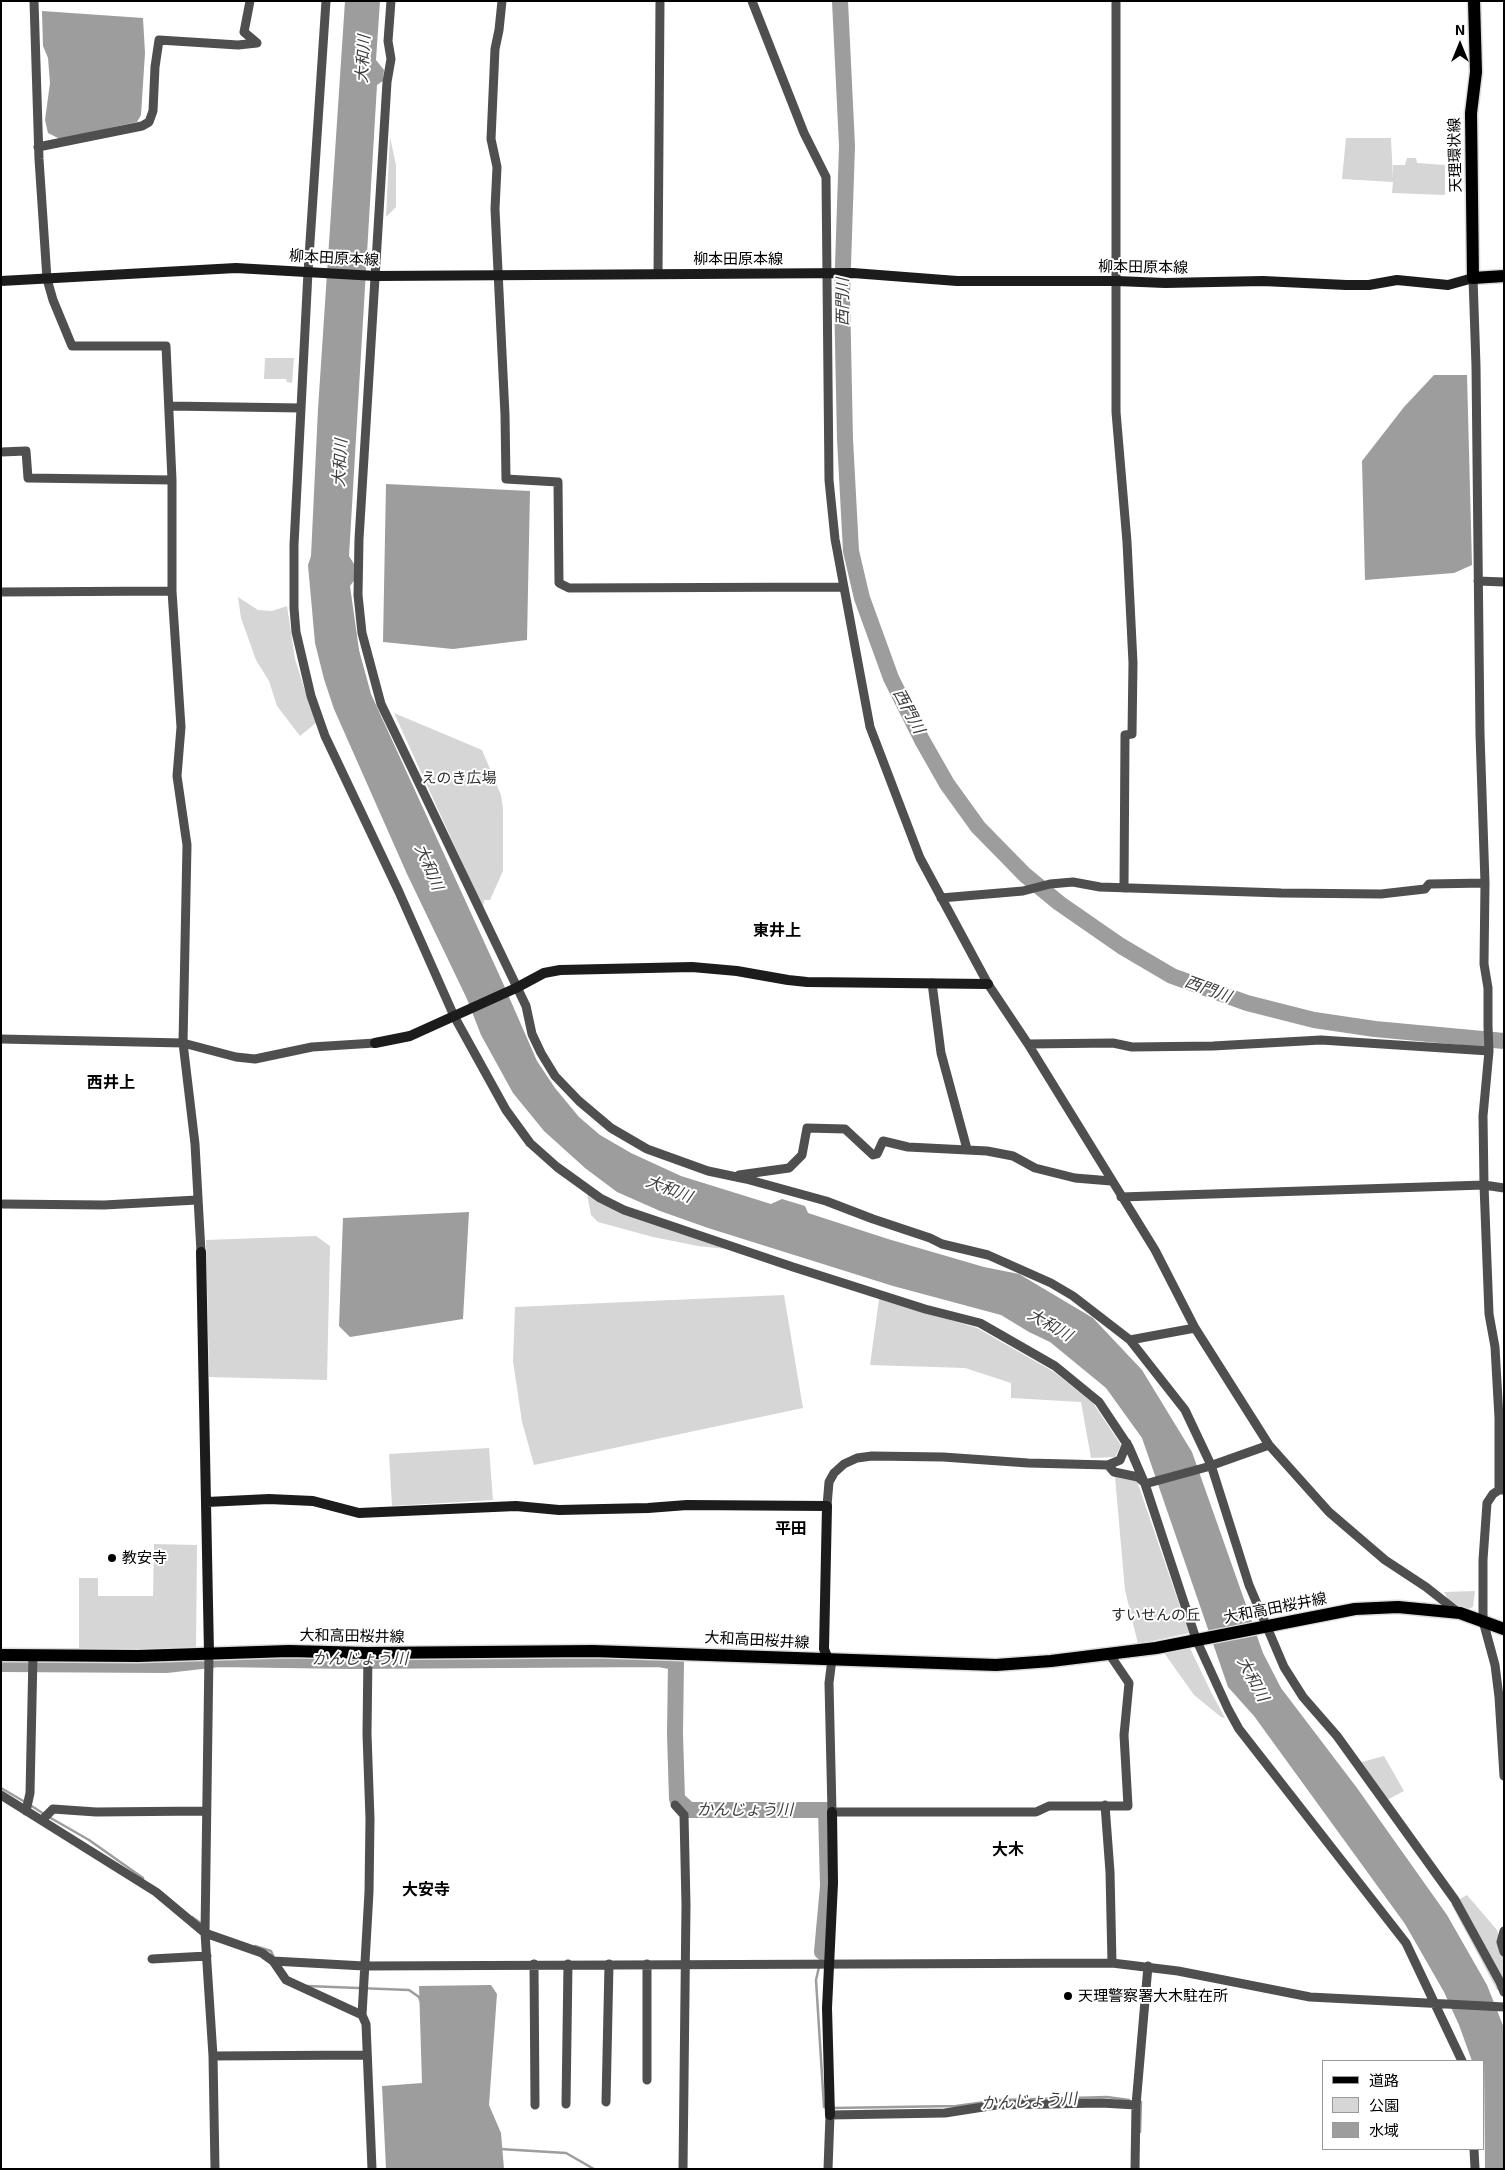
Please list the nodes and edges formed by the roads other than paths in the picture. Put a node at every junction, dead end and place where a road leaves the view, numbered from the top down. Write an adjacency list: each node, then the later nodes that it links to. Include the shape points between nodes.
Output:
1 (34, 1): 10 (street)
2 (250, 1): 10 (street, via 244,32 257,43 238,45 159,40 154,111 149,122)
3 (326, 1): 11 (street)
4 (391, 1): 15 (street, via 390,59)
5 (502, 1): 14 (street, via 494,49 491,139 497,167)
6 (660, 1): 12 (street)
7 (752, 1): 13 (street, via 804,133 826,177)
8 (1116, 1): 20 (street)
9 (1474, 1): 17 (main road, 天理環状線, via 1476,72 1471,113)
10 (38, 147): 18 (street)
11 (310, 272): 15 (street, 柳本田原本線); 18 (street, 柳本田原本線, via 236,268); 22 (street)
12 (658, 274): 13 (street, 柳本田原本線); 14 (street, 柳本田原本線)
13 (831, 274): 20 (street, 柳本田原本線, via 957,281); 27 (street, via 829,480)
14 (498, 275): 15 (street, 柳本田原本線); 27 (street, via 506,415 506,479 558,482 559,583 569,588)
15 (374, 276): 35 (street, via 359,539 358,595 362,633 381,704)
16 (1504, 276): 17 (main road)
17 (1473, 278): 20 (street, 柳本田原本線, via 1448,285 1397,280 1369,285 1263,280 1165,284); 25 (street)
18 (47, 279): 19 (street, 柳本田原本線); 21 (street, via 72,346 166,346)
19 (1, 281)
20 (1117, 281): 31 (street, via 1116,434 1127,542 1133,663 1132,734 1126,735)
21 (169, 406): 22 (street); 24 (street)
22 (301, 408): 36 (street, via 294,608 296,632 311,696 326,736)
23 (1, 452): 24 (street, via 26,451 28,478)
24 (172, 480): 28 (street)
25 (1478, 581): 26 (street); 30 (street)
26 (1504, 582)
27 (843, 587): 32 (street, via 872,735 920,858)
28 (172, 591): 29 (street); 38 (street, via 181,727 177,776 187,845)
29 (1, 592)
30 (1485, 883): 31 (street, via 1429,884 1424,889 1381,894); 41 (street, via 1484,964 1488,988)
31 (1124, 888): 32 (street, via 1100,888 1073,882 1050,884 1023,892)
32 (941, 898): 34 (street)
33 (932, 984): 34 (street); 35 (street, via 798,981 692,967 560,970 544,972); 42 (street, via 941,1053)
34 (988, 984): 40 (street)
35 (514, 988): 36 (street); 43 (street, via 526,1006 532,1034 541,1052 555,1076 579,1101 611,1128 647,1149 708,1171)
36 (456, 1015): 39 (street, via 410,1036); 53 (street, via 506,1110 530,1143 600,1198 624,1210 793,1267 980,1323 1055,1366 1083,1387 1099,1402)
37 (1, 1039): 38 (street)
38 (183, 1043): 39 (street, via 256,1060 312,1048); 48 (street, via 195,1144)
39 (375, 1043)
40 (1028, 1044): 41 (street, via 1113,1042 1132,1047 1213,1046 1321,1040); 44 (street)
41 (1489, 1049): 45 (street, via 1483,1116)
42 (967, 1149): 43 (street, via 908,1147 884,1141 877,1154 873,1155 845,1129 807,1128 802,1155 789,1168); 44 (street, via 1013,1156 1035,1168 1076,1178)
43 (733, 1176): 52 (street, via 826,1201 942,1244 988,1255 1051,1283)
44 (1111, 1181): 47 (street)
45 (1484, 1185): 46 (street); 47 (street); 58 (street)
46 (1504, 1188)
47 (1121, 1197): 51 (street, via 1155,1250)
48 (197, 1200): 49 (street, via 104,1205); 50 (street)
49 (1, 1204)
50 (201, 1252): 59 (street)
51 (1195, 1328): 52 (street); 54 (street)
52 (1130, 1340): 56 (street, via 1185,1410)
53 (1127, 1443): 55 (street, via 1120,1460); 57 (street)
54 (1269, 1445): 56 (street); 61 (street, via 1329,1512 1385,1560)
55 (1108, 1465): 57 (street, via 1114,1472 1138,1477); 60 (street, via 943,1457 857,1458 834,1473 829,1482)
56 (1209, 1466): 57 (street); 63 (street)
57 (1147, 1483): 65 (street)
58 (1501, 1490): 62 (street, via 1493,1494 1486,1508)
59 (207, 1502): 60 (street, via 313,1501 359,1512 516,1506 559,1510 687,1505); 68 (street)
60 (827, 1506): 70 (street, via 824,1650)
61 (1460, 1613): 62 (main road, 大和高田桜井線); 63 (main road, 大和高田桜井線, via 1398,1607 1355,1609)
62 (1483, 1622): 64 (main road, 大和高田桜井線); 72 (street, via 1499,1697)
63 (1264, 1626): 65 (main road, 大和高田桜井線); 95 (street, via 1303,1697 1337,1736 1456,1900)
64 (1504, 1629)
65 (1198, 1639): 67 (main road, 大和高田桜井線); 96 (street, via 1239,1729 1406,1943)
66 (1, 1655): 71 (main road, 大和高田桜井線)
67 (1110, 1655): 70 (main road, 大和高田桜井線, via 996,1666); 75 (street, via 1129,1683 1124,1735 1128,1806)
68 (209, 1658): 69 (main road, 大和高田桜井線, via 289,1651); 71 (main road, 大和高田桜井線, via 138,1656); 77 (street)
69 (368, 1658): 70 (main road, 大和高田桜井線, via 593,1650); 92 (street, via 370,1820)
70 (830, 1659): 78 (street)
71 (32, 1660): 76 (street, via 30,1793)
72 (1504, 1776)
73 (1, 1795): 76 (street)
74 (675, 1805): 93 (street, via 684,1815)
75 (1105, 1806): 78 (street, via 1049,1806 1036,1812); 87 (street)
76 (26, 1811): 79 (street)
77 (205, 1811): 79 (street, via 53,1809); 81 (street)
78 (832, 1812): 86 (street, via 833,1890)
79 (42, 1820): 81 (street, via 156,1892)
80 (1504, 1931): 82 (street, via 1501,1942)
81 (205, 1933): 83 (street); 85 (street, via 262,1953)
82 (1504, 1952)
83 (207, 1956): 84 (street); 100 (street)
84 (152, 1959)
85 (273, 1961): 92 (street); 98 (street, via 286,1980)
86 (829, 1963): 87 (street); 93 (street); 107 (street)
87 (1112, 1963): 94 (street)
88 (534, 1964): 89 (street); 92 (street); 105 (street)
89 (568, 1964): 90 (street); 104 (street)
90 (609, 1964): 91 (street); 103 (street)
91 (647, 1964): 93 (street); 102 (street)
92 (364, 1966): 98 (street)
93 (685, 1966): 111 (street)
94 (1148, 1966): 96 (street, via 1310,1997); 106 (street)
95 (1504, 1992)
96 (1438, 2003): 97 (street); 101 (street)
97 (1504, 2006)
98 (362, 2015): 99 (street, via 366,2024)
99 (367, 2055): 100 (street); 110 (street)
100 (213, 2056): 109 (street)
101 (1462, 2060)
102 (646, 2080)
103 (606, 2102)
104 (566, 2104)
105 (535, 2105)
106 (1136, 2105): 107 (street, via 996,2105 945,2113); 113 (street)
107 (830, 2115): 112 (street)
108 (1474, 2150): 114 (street)
109 (215, 2169)
110 (372, 2169)
111 (683, 2169)
112 (828, 2169)
113 (1135, 2169)
114 (1476, 2169)

